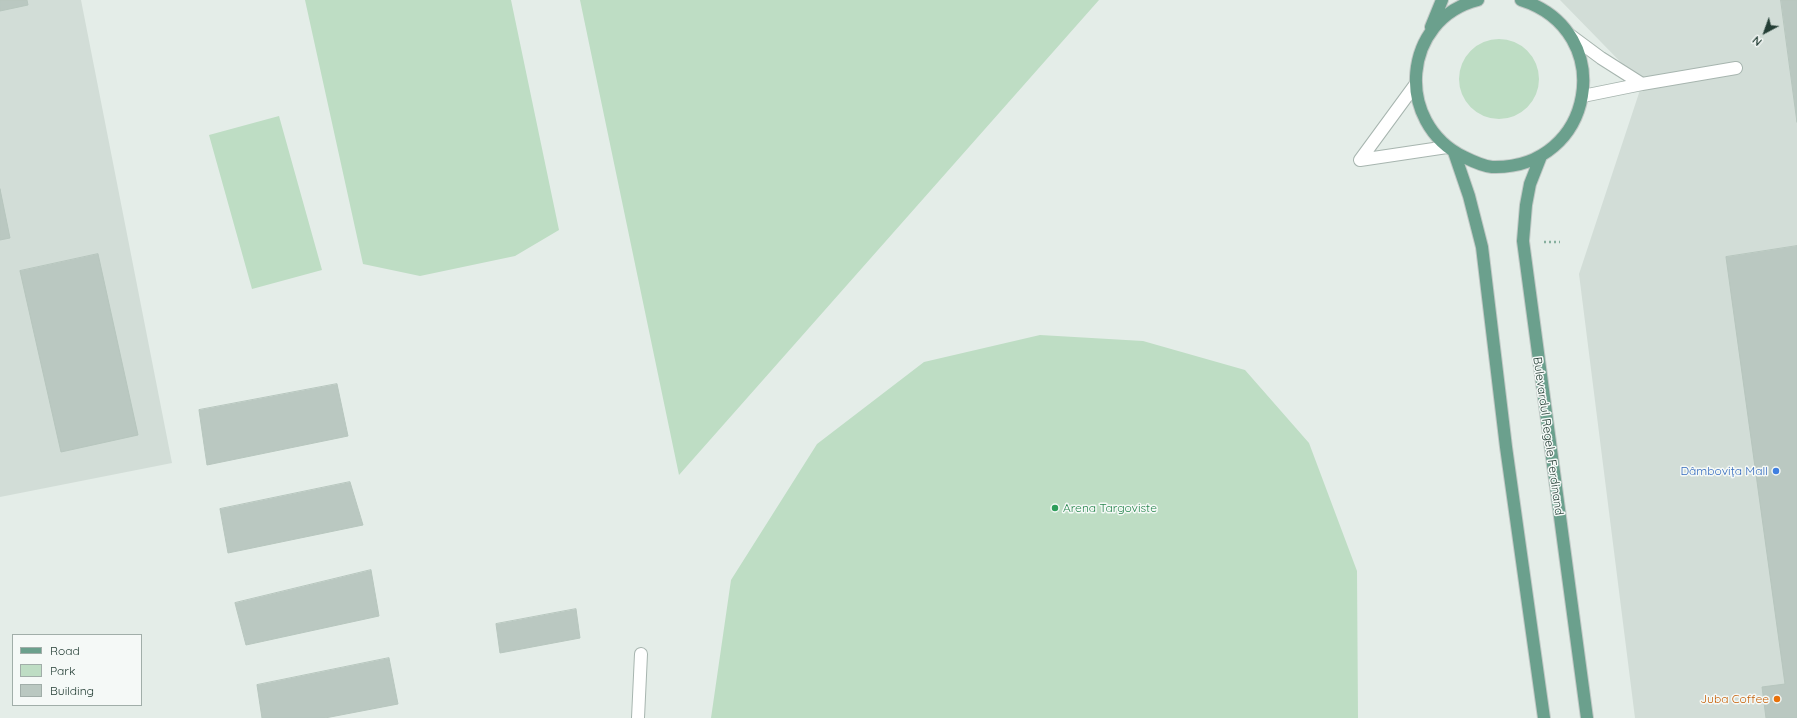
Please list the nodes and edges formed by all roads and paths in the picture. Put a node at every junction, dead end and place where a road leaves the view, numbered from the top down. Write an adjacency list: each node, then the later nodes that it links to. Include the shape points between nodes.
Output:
1 (1442, 0): 6 (main road, Bulevardul Regele Ferdinand)
2 (1478, 0): 6 (main road, Bulevardul Regele Ferdinand, via 1464,4 1441,20)
3 (1521, 0): 4 (main road, Bulevardul Regele Ferdinand)
4 (1535, 3): 5 (main road, Bulevardul Regele Ferdinand, via 1556,18)
5 (1570, 35): 8 (lane); 10 (main road, Bulevardul Regele Ferdinand, via 1580,54 1584,75)
6 (1426, 39): 9 (main road, Bulevardul Regele Ferdinand, via 1418,61)
7 (1736, 68): 8 (lane)
8 (1642, 84): 10 (lane)
9 (1415, 85): 11 (main road, Bulevardul Regele Ferdinand, via 1421,111 1434,134); 11 (lane, via 1360,160)
10 (1583, 96): 12 (main road, Bulevardul Regele Ferdinand, via 1575,120 1561,140)
11 (1450, 150): 12 (main road, Bulevardul Regele Ferdinand, via 1471,161 1491,167 1518,164); 15 (main road, via 1469,196 1479,234)
12 (1541, 156): 16 (main road, Bulevardul Regele Ferdinand, via 1530,184 1523,241)
13 (641, 654): 14 (lane)
14 (638, 718)
15 (1544, 718)
16 (1587, 718)

